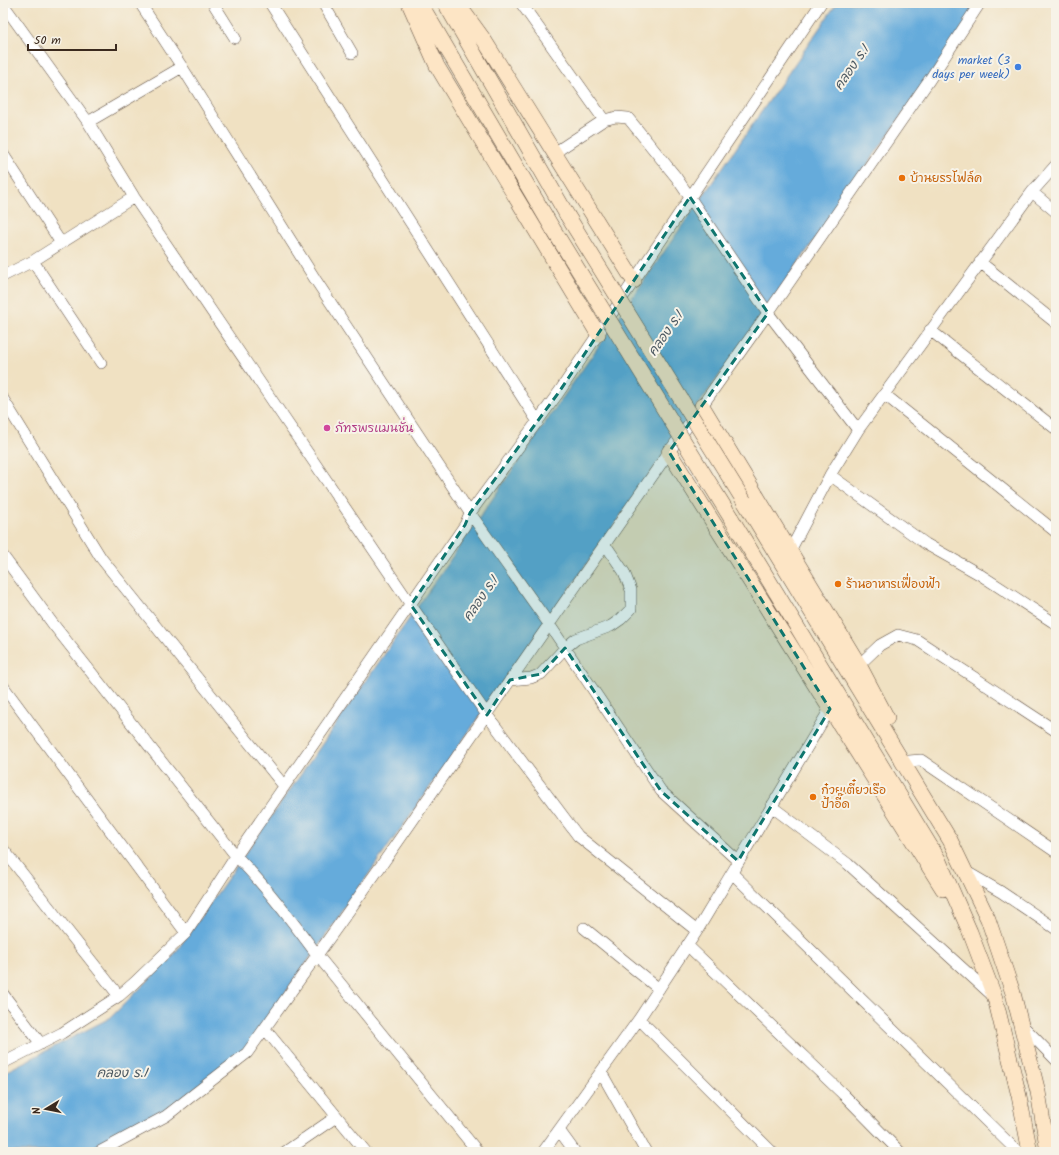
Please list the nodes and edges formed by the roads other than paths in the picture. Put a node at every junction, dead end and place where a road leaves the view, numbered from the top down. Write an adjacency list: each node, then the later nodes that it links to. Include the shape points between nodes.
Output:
1 (140, 3): 15 (street)
2 (212, 3): 13 (street)
3 (270, 3): 38 (street)
4 (323, 3): 14 (street)
5 (410, 3): 33 (main road, via 437,66)
6 (420, 3): 71 (main road, bridge, via 553,230 938,859)
7 (444, 3): 61 (main road, bridge, via 567,214)
8 (456, 3): 18 (main road, via 484,40)
9 (521, 3): 16 (street)
10 (821, 3): 23 (street)
11 (980, 3): 30 (street)
12 (3, 4): 17 (street)
13 (235, 38)
14 (352, 53)
15 (182, 67): 17 (street); 43 (street, via 315,279)
16 (604, 120): 18 (street); 23 (street, via 628,118)
17 (88, 122): 22 (street)
18 (554, 153): 29 (main road)
19 (3, 154): 25 (street)
20 (1056, 165): 21 (street)
21 (1032, 192): 24 (street); 27 (street)
22 (134, 197): 25 (street); 48 (street)
23 (690, 197): 29 (street); 30 (street)
24 (1056, 212)
25 (61, 243): 26 (street)
26 (33, 261): 28 (street); 34 (street)
27 (980, 262): 31 (street); 32 (street)
28 (3, 276)
29 (634, 281): 33 (street)
30 (768, 313): 37 (street); 40 (street)
31 (1056, 323)
32 (930, 330): 35 (street); 39 (street)
33 (598, 334): 38 (street)
34 (101, 363)
35 (884, 394): 40 (street); 44 (street)
36 (3, 400): 59 (street, via 101,558)
37 (702, 406): 41 (street); 46 (main road)
38 (538, 422): 43 (street)
39 (1056, 429)
40 (858, 430): 42 (street)
41 (669, 452): 45 (street); 55 (main road)
42 (830, 475): 46 (street); 50 (street, via 926,544 979,574)
43 (470, 513): 48 (street); 49 (street)
44 (1056, 532)
45 (605, 544): 49 (street); 51 (street, via 624,572 631,590 630,609 610,626 576,639)
46 (790, 552): 52 (main road)
47 (3, 556): 64 (street, via 53,624)
48 (414, 609): 56 (street); 59 (street)
49 (549, 624): 51 (street); 53 (street)
50 (1056, 624)
51 (565, 648): 53 (street, via 541,674 531,678); 65 (street, via 660,792)
52 (859, 665): 57 (street, via 880,645 898,635 917,640); 58 (main road)
53 (510, 680): 56 (street)
54 (3, 686): 72 (street)
55 (830, 709): 60 (street); 71 (main road)
56 (487, 715): 70 (street, via 578,836); 74 (street)
57 (1056, 731)
58 (909, 761): 61 (main road); 63 (street, via 921,760)
59 (284, 786): 64 (street)
60 (771, 806): 65 (street); 78 (street, via 848,864)
61 (950, 840): 66 (main road)
62 (3, 849): 77 (street)
63 (1056, 852)
64 (236, 856): 72 (street); 74 (street)
65 (738, 861): 67 (street)
66 (965, 871): 69 (street); 80 (main road, via 988,919 1014,993)
67 (732, 873): 70 (street); 97 (street)
68 (584, 928): 75 (street)
69 (1056, 929)
70 (698, 931): 73 (street)
71 (970, 932): 78 (main road)
72 (186, 933): 77 (street)
73 (687, 945): 75 (street); 96 (street)
74 (318, 956): 81 (street); 91 (street)
75 (659, 989): 79 (street)
76 (3, 994): 82 (street)
77 (119, 996): 82 (street)
78 (995, 998): 98 (main road, via 1020,1096)
79 (639, 1019): 85 (street); 95 (street)
80 (1021, 1024): 83 (street); 99 (main road, via 1038,1092)
81 (265, 1030): 86 (street); 88 (street, via 247,1053 166,1116)
82 (41, 1044): 84 (street)
83 (1056, 1060)
84 (3, 1062)
85 (601, 1072): 87 (street); 94 (street)
86 (336, 1117): 89 (street); 90 (street)
87 (559, 1130): 92 (street); 93 (street)
88 (99, 1152)
89 (285, 1152)
90 (366, 1152)
91 (478, 1152)
92 (543, 1152)
93 (575, 1152)
94 (646, 1152)
95 (772, 1152)
96 (900, 1152)
97 (1018, 1152)
98 (1030, 1152)
99 (1048, 1152)

